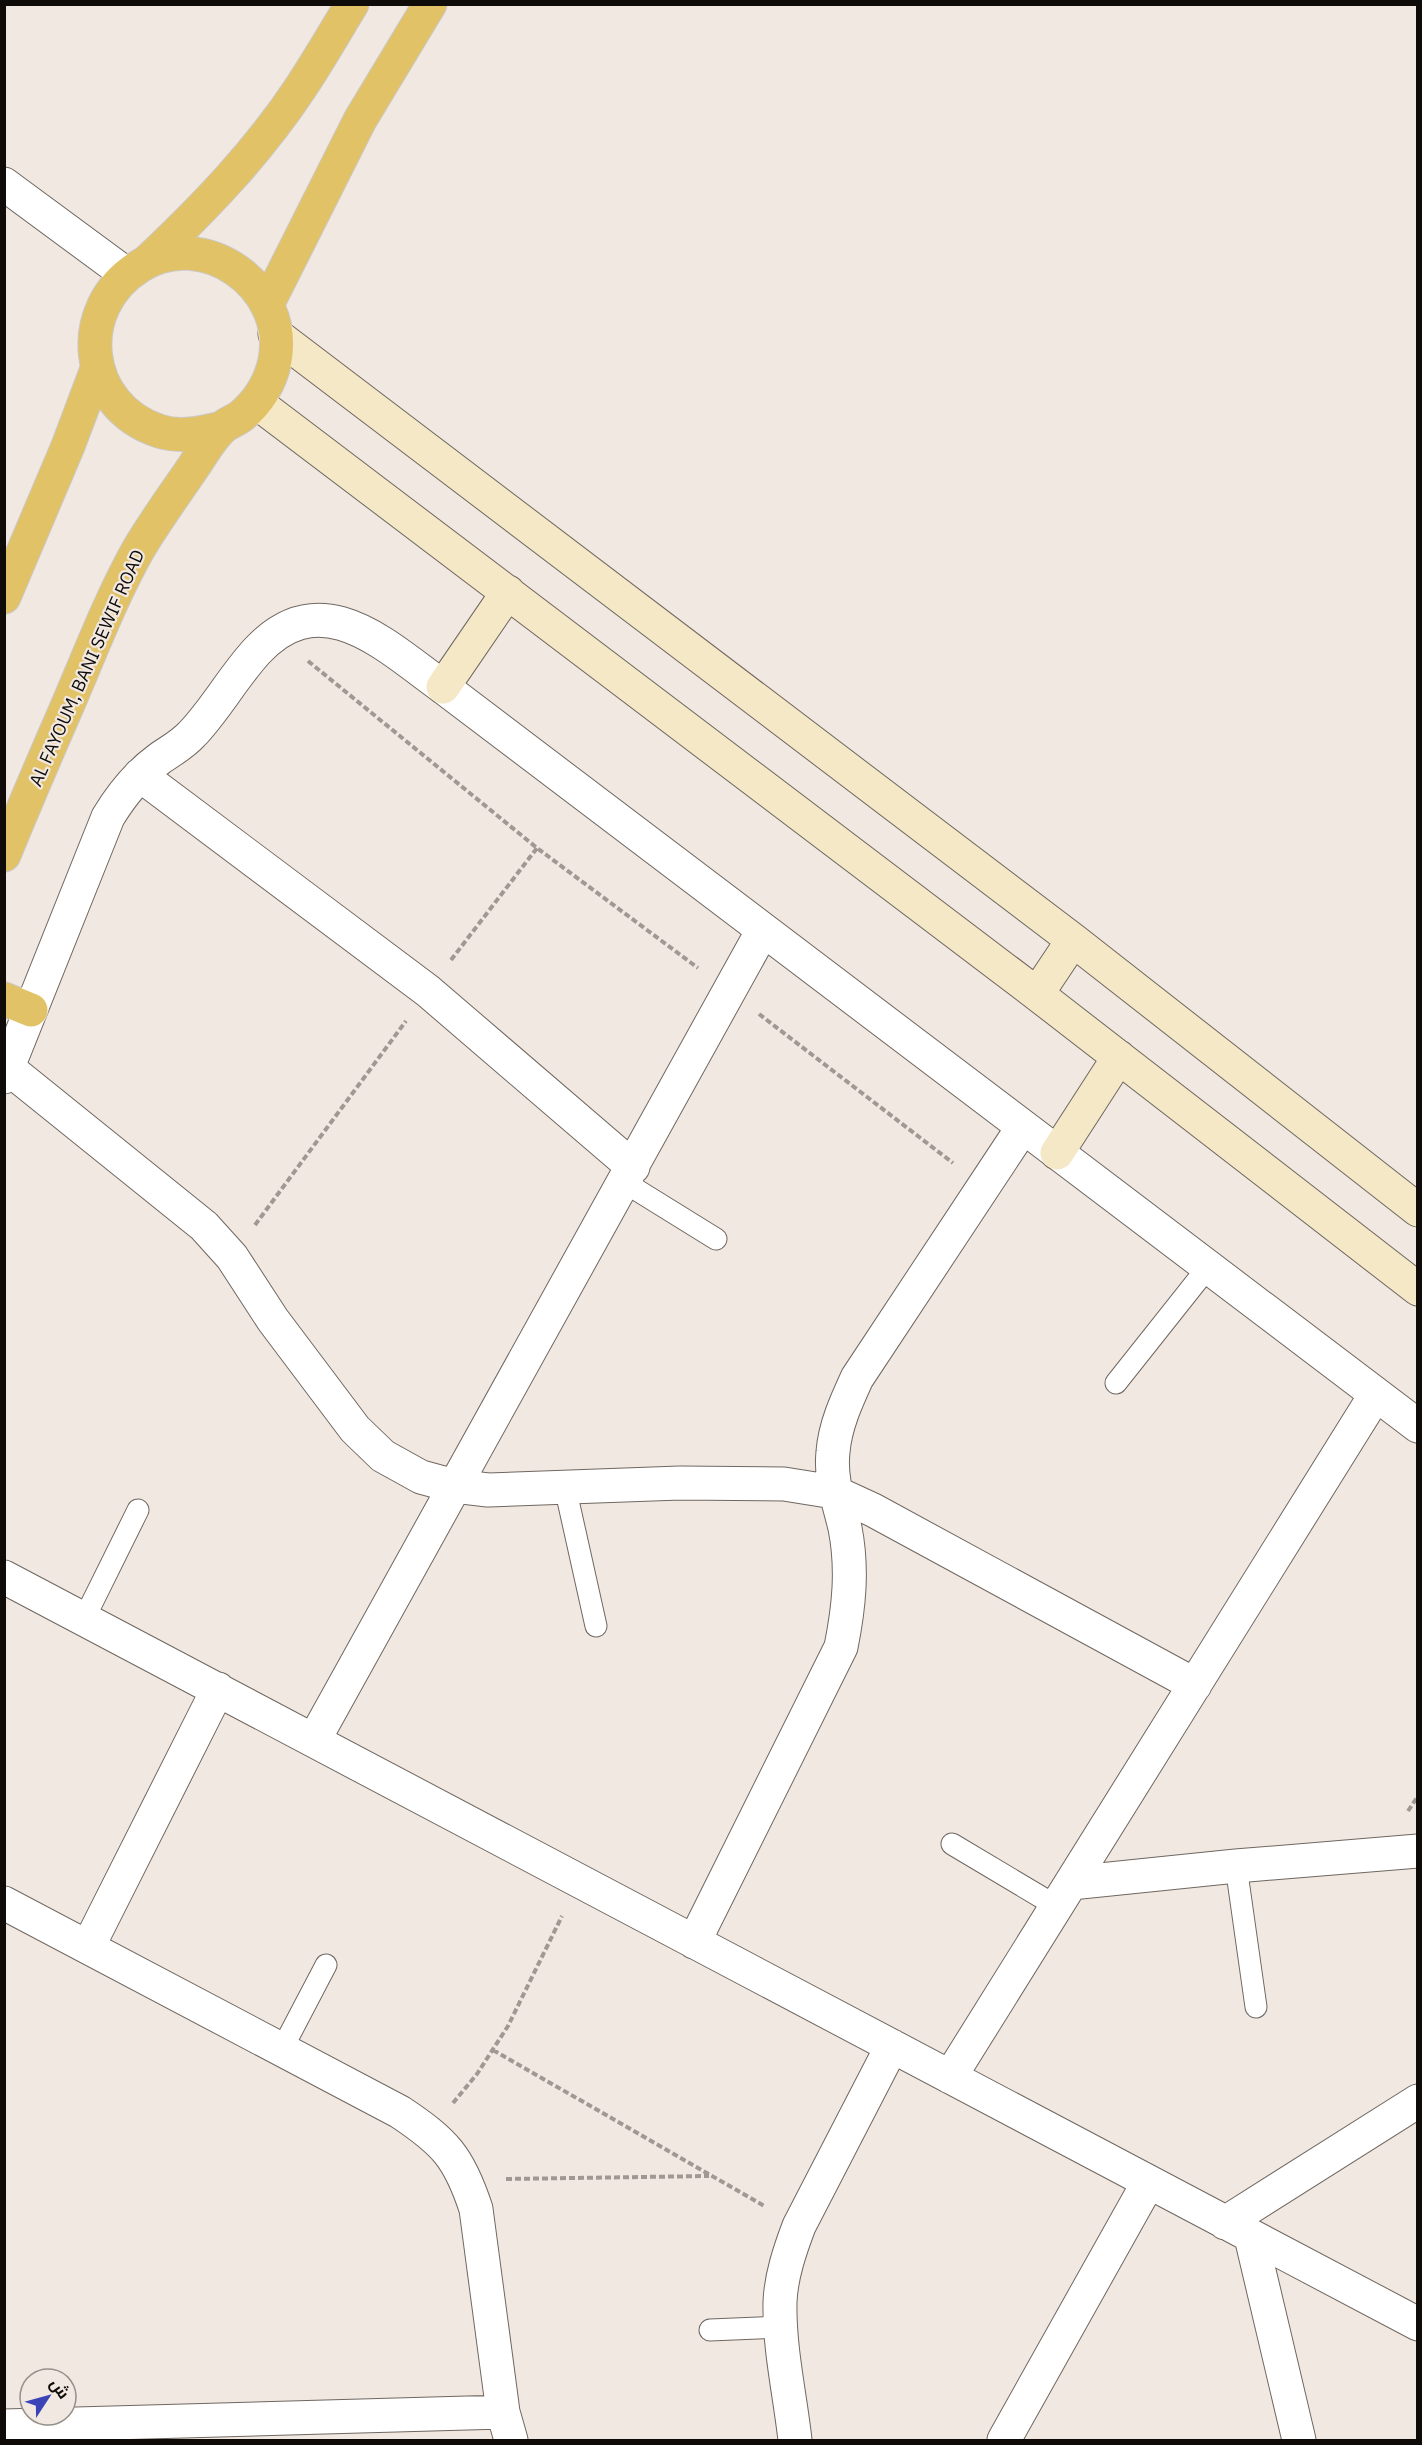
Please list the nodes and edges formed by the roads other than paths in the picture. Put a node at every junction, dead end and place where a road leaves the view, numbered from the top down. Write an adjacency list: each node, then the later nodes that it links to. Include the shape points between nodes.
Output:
1 (352, 4): 4 (highway, via 267,134 192,220)
2 (430, 4): 5 (highway, via 360,120)
3 (4, 184): 4 (street)
4 (138, 267): 5 (highway, via 176,253 204,254 230,264 252,282); 6 (highway, via 109,294 98,317 94,343)
5 (271, 320): 7 (highway, via 275,358 268,382); 15 (main road)
6 (97, 369): 8 (highway, via 111,397 133,418 160,432 191,435); 10 (highway)
7 (256, 402): 8 (highway); 9 (main road)
8 (222, 428): 13 (highway, AL FAYOUM, BANI SEWIF ROAD, via 138,551)
9 (507, 592): 11 (main road); 16 (main road)
10 (4, 597)
11 (443, 687): 12 (street, via 368,633 346,623 321,620 297,624 275,634 257,651 192,734); 14 (street)
12 (140, 775): 17 (street, via 108,817); 22 (street, via 428,991)
13 (4, 855)
14 (764, 930): 20 (street); 22 (street)
15 (1073, 940): 16 (main road); 23 (main road)
16 (1037, 994): 18 (main road)
17 (18, 1005): 19 (street)
18 (1119, 1057): 21 (main road); 26 (main road)
19 (6, 1073): 30 (street, via 204,1226 232,1257 273,1320 356,1429 383,1456 421,1477)
20 (1023, 1127): 21 (street); 32 (street, via 857,1378 841,1414 833,1452)
21 (1057, 1153): 25 (street)
22 (628, 1175): 24 (lane); 30 (street)
23 (1418, 1210)
24 (716, 1239)
25 (1208, 1267): 27 (lane); 28 (street)
26 (1418, 1289)
27 (1116, 1383)
28 (1376, 1394): 29 (street); 37 (street)
29 (1418, 1426)
30 (454, 1486): 31 (street, via 488,1490); 39 (street)
31 (565, 1487): 32 (street, via 680,1482 784,1484); 36 (lane)
32 (834, 1492): 37 (street); 45 (street, via 845,1528 850,1566 849,1604 841,1647)
33 (138, 1510): 35 (lane)
34 (4, 1577): 35 (street)
35 (84, 1619): 38 (street)
36 (596, 1626)
37 (1195, 1685): 43 (street)
38 (218, 1689): 39 (street); 46 (street)
39 (314, 1740): 45 (street)
40 (952, 1844): 43 (lane)
41 (1418, 1851): 42 (street)
42 (1236, 1866): 43 (street); 48 (lane)
43 (1064, 1895): 51 (street)
44 (4, 1903): 46 (street)
45 (694, 1942): 49 (street)
46 (88, 1947): 50 (street)
47 (326, 1965): 50 (lane)
48 (1256, 2007)
49 (892, 2046): 51 (street); 56 (street, via 799,2226 784,2275)
50 (282, 2049): 59 (street, via 400,2112 431,2133 452,2155 467,2180 476,2209)
51 (950, 2076): 53 (street)
52 (1418, 2101): 54 (street)
53 (1148, 2183): 54 (street); 61 (street)
54 (1238, 2230): 55 (street); 62 (street)
55 (1418, 2324)
56 (781, 2327): 57 (lane); 60 (street)
57 (710, 2330)
58 (4, 2426): 59 (street)
59 (507, 2426)
60 (795, 2440)
61 (1004, 2440)
62 (1299, 2440)

